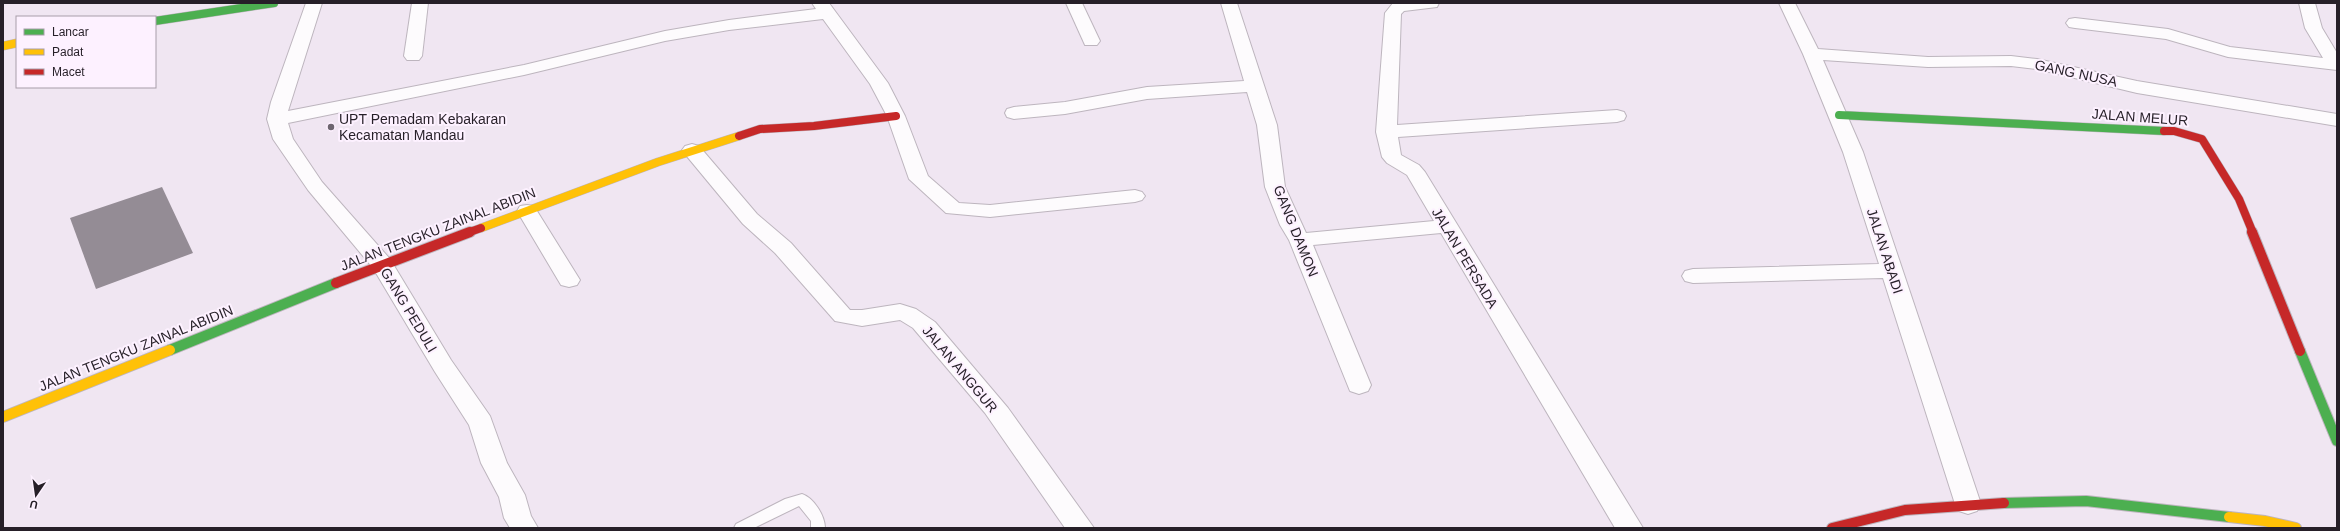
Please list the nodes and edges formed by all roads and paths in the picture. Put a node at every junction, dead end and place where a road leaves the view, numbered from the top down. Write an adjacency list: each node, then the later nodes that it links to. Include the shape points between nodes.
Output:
1 (274, 3): 10 (street)
2 (314, 3): 23 (street, GANG PEDULI, via 280,102)
3 (420, 3): 16 (street)
4 (1074, 3): 12 (street)
5 (1229, 3): 18 (street, GANG DAMON)
6 (1431, 3): 25 (street, JALAN PERSADA, via 1399,6 1393,13)
7 (1787, 3): 15 (street, JALAN ABADI)
8 (2306, 3): 17 (street, via 2308,16 2315,30)
9 (824, 8): 21 (street, via 879,83); 23 (street, via 665,36 524,70)
10 (156, 21)
11 (2075, 22): 17 (street, via 2168,34 2228,52)
12 (1091, 40)
13 (16, 43): 14 (street)
14 (3, 46)
15 (1812, 54): 20 (street, JALAN ABADI); 24 (street, GANG NUSA, via 1928,62 2038,64 2137,87)
16 (413, 56)
17 (2337, 64)
18 (1255, 86): 19 (street, via 1147,93 1065,108); 30 (street, GANG DAMON, via 1267,125 1275,187 1290,225)
19 (1014, 113)
20 (1839, 115): 32 (street, JALAN ABADI); 37 (street, JALAN MELUR, via 2174,131 2202,139 2239,198)
21 (896, 116): 26 (street, JALAN TENGKU ZAINAL ABIDIN, via 814,126 760,129); 27 (street, via 919,179 953,209 990,211)
22 (1617, 116): 25 (street)
23 (277, 119): 31 (street, GANG PEDULI, via 283,139 315,186)
24 (2337, 120)
25 (1386, 132): 29 (street, JALAN PERSADA, via 1388,150 1392,157 1408,165 1415,172)
26 (692, 150): 28 (street, JALAN TENGKU ZAINAL ABIDIN); 43 (street, JALAN ANGGUR, via 750,219 783,248 843,316 855,320 869,319 894,311 908,315 928,328 999,415)
27 (1135, 196)
28 (527, 211): 31 (street, JALAN TENGKU ZAINAL ABIDIN); 34 (street)
29 (1446, 226): 30 (street); 44 (street, JALAN PERSADA)
30 (1300, 240): 35 (street, GANG DAMON)
31 (382, 264): 36 (street, JALAN TENGKU ZAINAL ABIDIN); 39 (street, GANG PEDULI, via 442,366 481,423 494,463 512,495)
32 (1891, 271): 33 (street); 38 (street, JALAN ABADI)
33 (1693, 276)
34 (569, 280)
35 (1359, 385)
36 (3, 418)
37 (2337, 441)
38 (1968, 504): 40 (street, via 1905,510); 46 (street, via 2086,501 2265,521)
39 (521, 523)
40 (1871, 523): 45 (street)
41 (742, 528): 42 (lane, via 790,503 802,500 818,520)
42 (818, 528)
43 (1080, 528)
44 (1628, 528)
45 (1832, 528)
46 (2296, 528)

